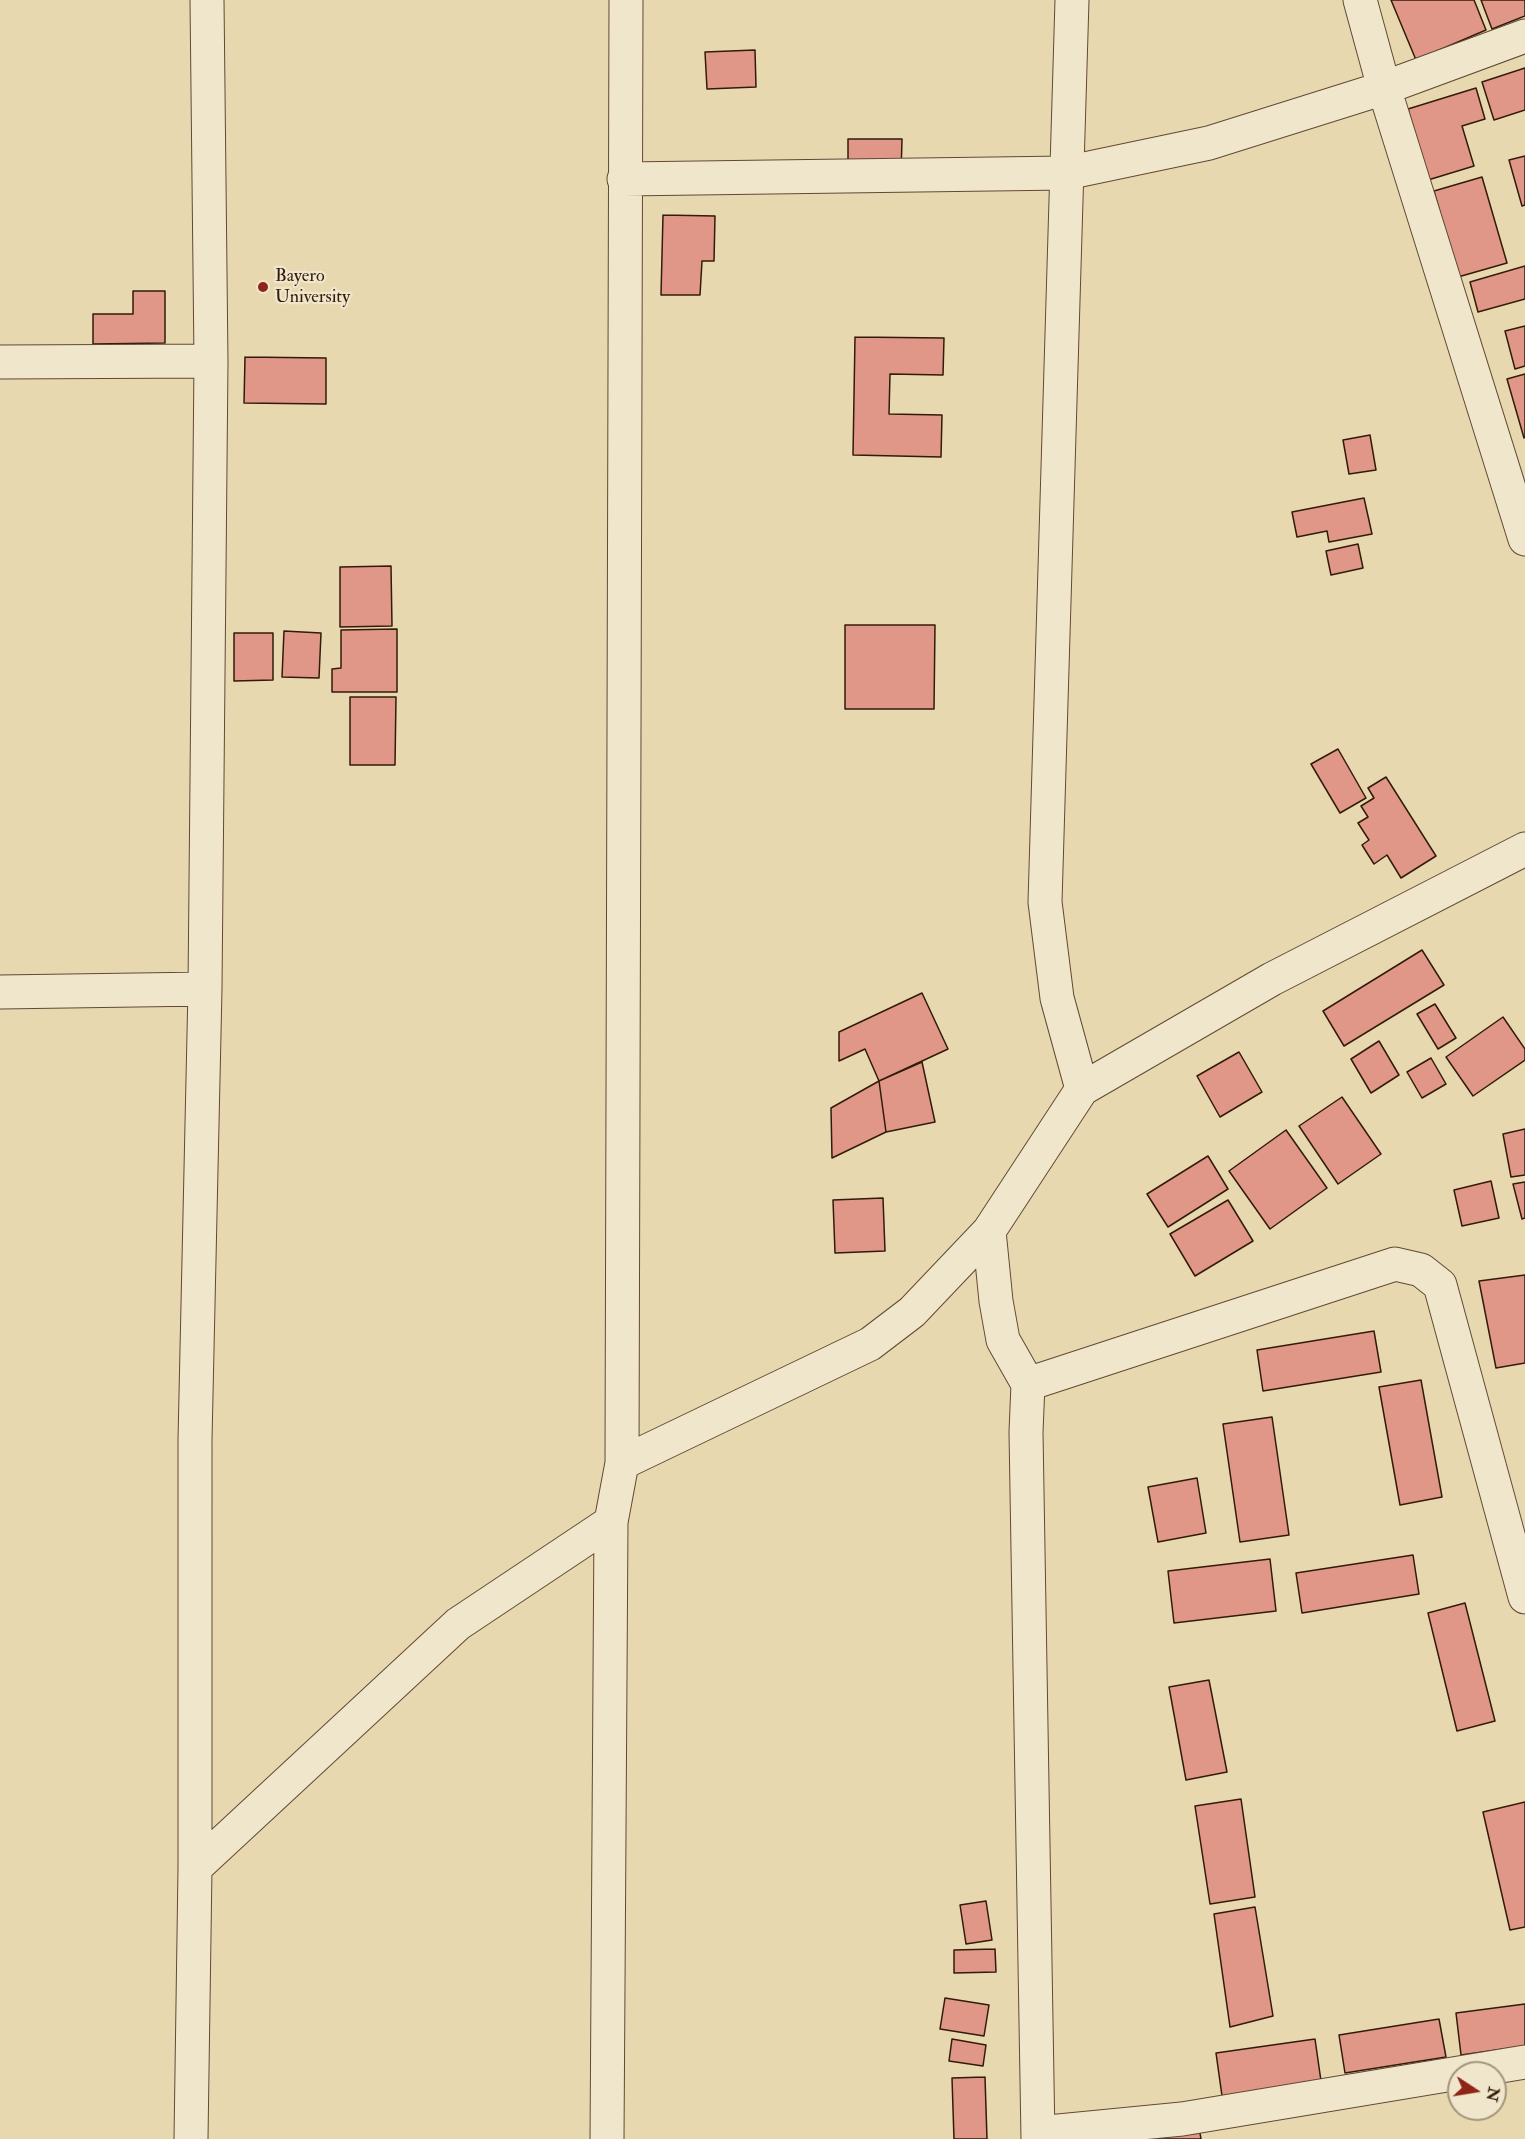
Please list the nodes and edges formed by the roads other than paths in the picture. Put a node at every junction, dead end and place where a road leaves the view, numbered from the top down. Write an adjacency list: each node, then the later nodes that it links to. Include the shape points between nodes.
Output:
1 (207, 0): 10 (street)
2 (626, 0): 8 (street)
3 (1072, 0): 7 (street)
4 (1360, 0): 6 (street)
5 (1525, 36): 6 (street)
6 (1384, 88): 7 (street, via 1209,143); 11 (street)
7 (1066, 173): 8 (street); 15 (street, via 1045,902 1057,998)
8 (624, 179): 18 (street)
9 (0, 362): 10 (street)
10 (211, 362): 13 (street)
11 (1525, 539)
12 (1525, 849): 15 (street, via 1272,979)
13 (205, 989): 14 (street); 21 (street, via 195,1440)
14 (0, 992)
15 (1082, 1089): 16 (street)
16 (989, 1231): 17 (street, via 1003,1340); 18 (street, via 912,1312 870,1344)
17 (1028, 1384): 20 (street, via 1395,1264 1421,1270 1440,1285); 23 (street)
18 (622, 1463): 19 (street)
19 (611, 1521): 21 (street, via 458,1624); 25 (street)
20 (1525, 1597)
21 (195, 1868): 24 (street)
22 (1525, 2062): 23 (street, via 1182,2119)
23 (1038, 2136)
24 (191, 2139)
25 (607, 2139)

